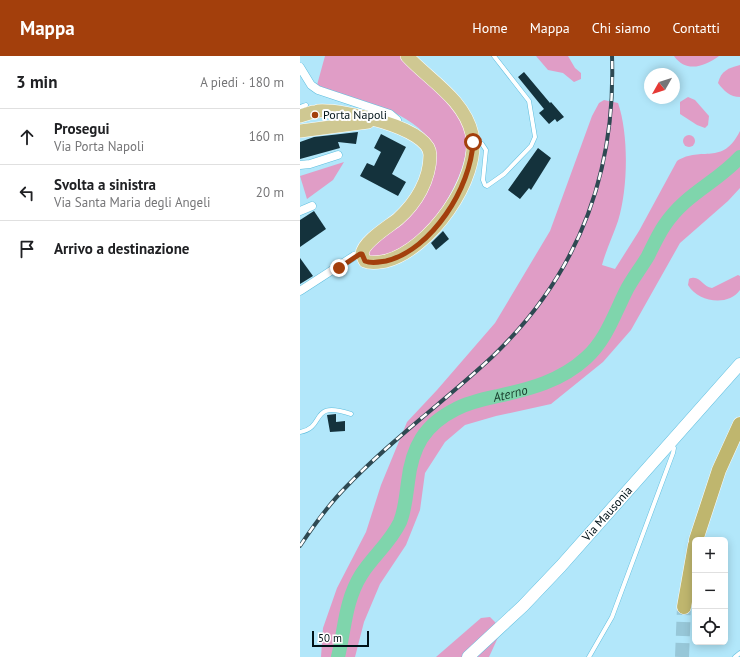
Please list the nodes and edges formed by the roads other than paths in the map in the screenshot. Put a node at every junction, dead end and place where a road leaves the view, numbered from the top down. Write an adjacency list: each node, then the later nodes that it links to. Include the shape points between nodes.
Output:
1 (407, 56): 9 (main road, via 456,102 468,122)
2 (494, 56): 9 (lane, via 529,101 535,140 504,174 488,186 483,180 486,150 482,144)
3 (300, 67): 7 (street, via 316,89 390,114)
4 (300, 107): 5 (lane)
5 (309, 111): 6 (main road, via 344,113)
6 (384, 123): 7 (main road); 8 (main road, via 360,123)
7 (400, 127): 14 (main road, via 421,138 429,147 427,175 409,208 367,244)
8 (300, 131)
9 (473, 142): 14 (main road, via 470,162 461,188 450,208 431,232 413,248 392,259 370,263 365,261)
10 (338, 155): 11 (street)
11 (300, 165)
12 (312, 206): 13 (street)
13 (300, 211)
14 (362, 254): 15 (street, via 354,256)
15 (300, 291)
16 (740, 364): 20 (main road, Via Mausonia)
17 (352, 414): 19 (lane, via 330,409 308,429)
18 (740, 424): 21 (highway, via 719,470)
19 (300, 432)
20 (670, 443): 25 (main road, Via Mausonia, via 541,587); 26 (lane, via 674,451 653,509 612,617)
21 (697, 537)
22 (692, 562): 23 (highway)
23 (684, 607)
24 (740, 653): 27 (lane)
25 (468, 657)
26 (589, 657)
27 (735, 657)

